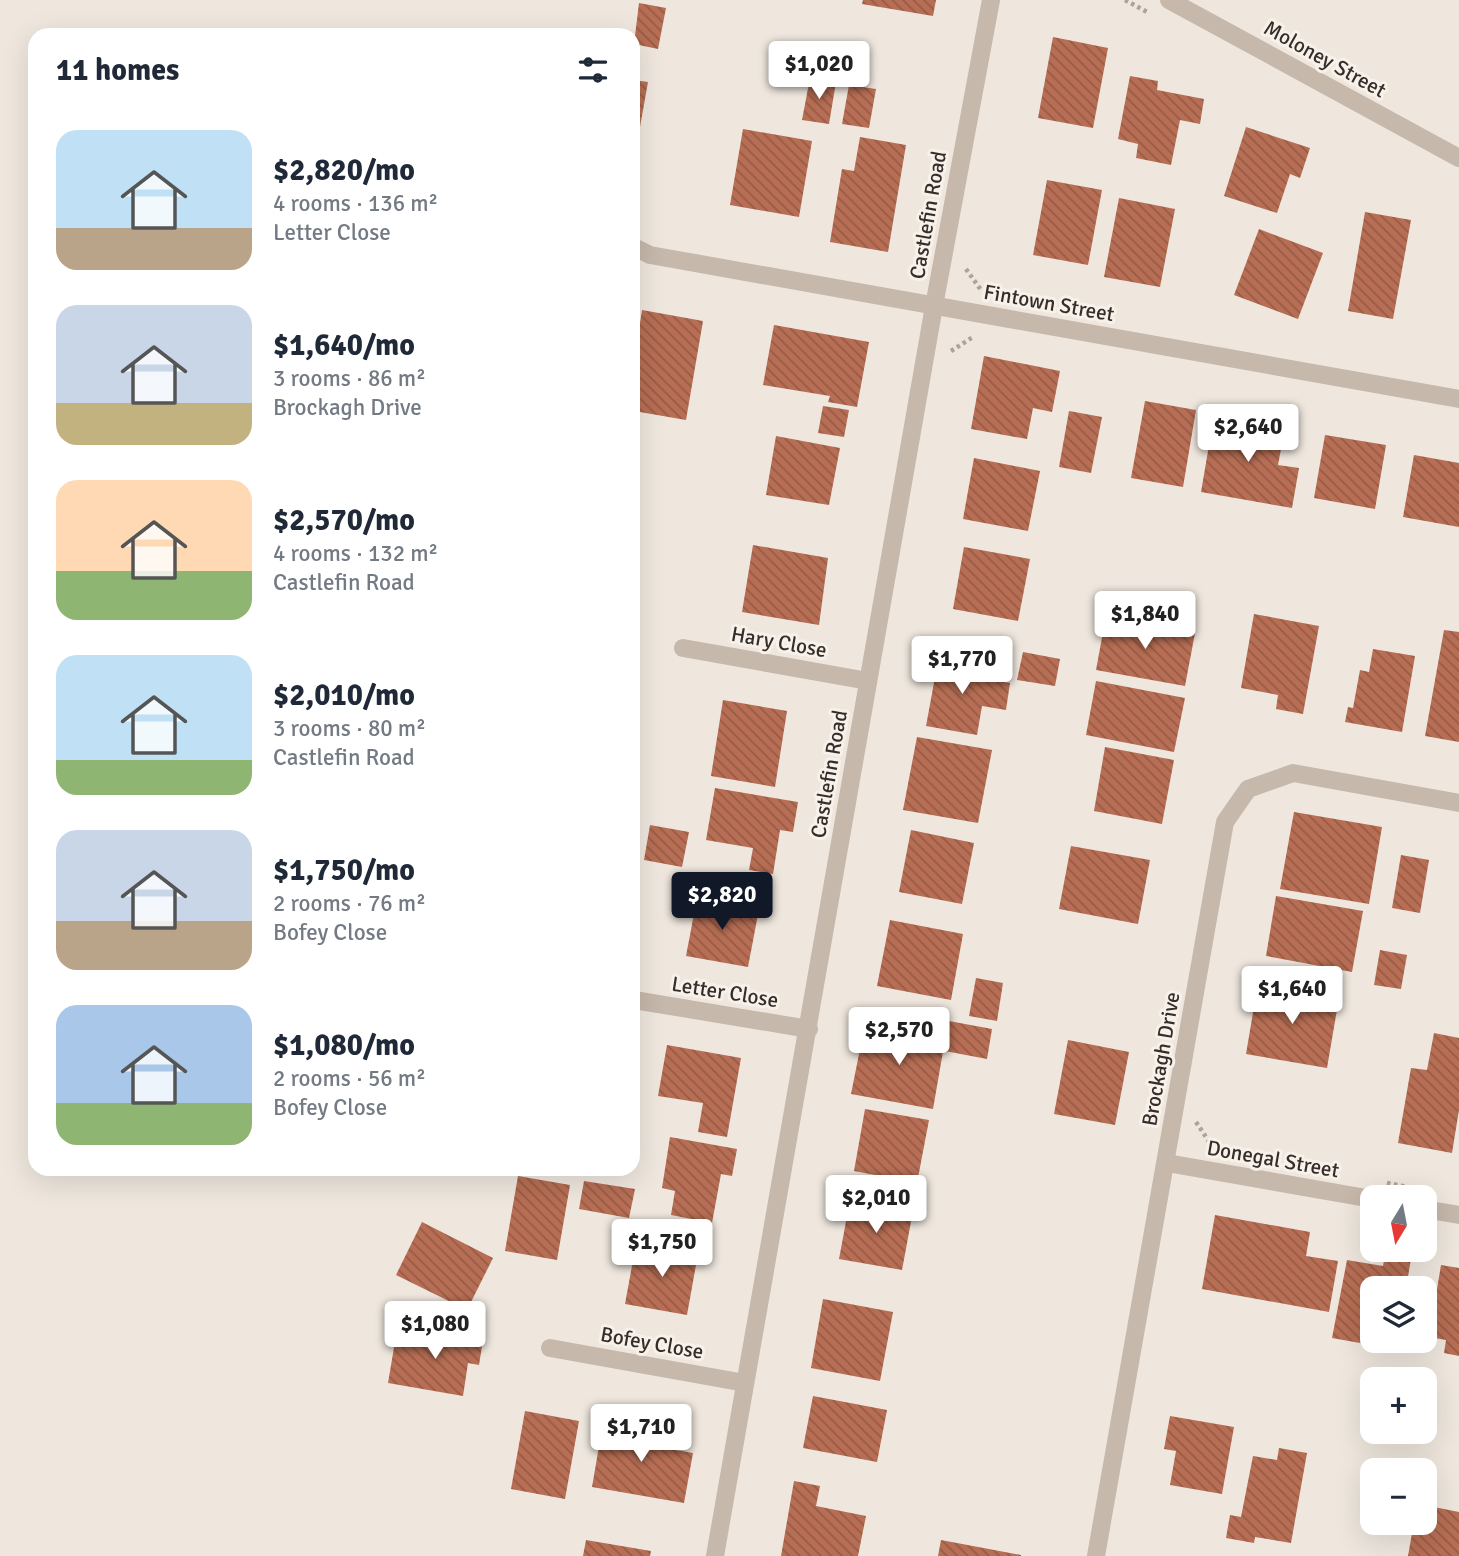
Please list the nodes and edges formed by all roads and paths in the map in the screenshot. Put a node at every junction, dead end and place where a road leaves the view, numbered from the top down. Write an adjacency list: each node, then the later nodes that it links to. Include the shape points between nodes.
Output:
1 (991, 0): 5 (street, Castlefin Road)
2 (1169, 0): 3 (street, Moloney Street)
3 (1459, 158)
4 (640, 250): 5 (street, Fintown Street)
5 (934, 306): 6 (street, Fintown Street); 8 (street, Castlefin Road)
6 (1459, 399)
7 (683, 648): 8 (street, Hary Close)
8 (867, 681): 11 (street, Castlefin Road)
9 (1459, 803): 12 (street, Brockagh Drive, via 1293,773 1248,789 1226,822)
10 (640, 1001): 11 (street, Letter Close)
11 (809, 1030): 17 (street, Castlefin Road)
12 (1167, 1163): 13 (street, Donegal Street); 19 (street, Brockagh Drive)
13 (1360, 1197)
14 (1437, 1211): 15 (street)
15 (1459, 1215)
16 (550, 1348): 17 (street, Bofey Close)
17 (746, 1383): 18 (street, Castlefin Road)
18 (715, 1556)
19 (1097, 1556)

